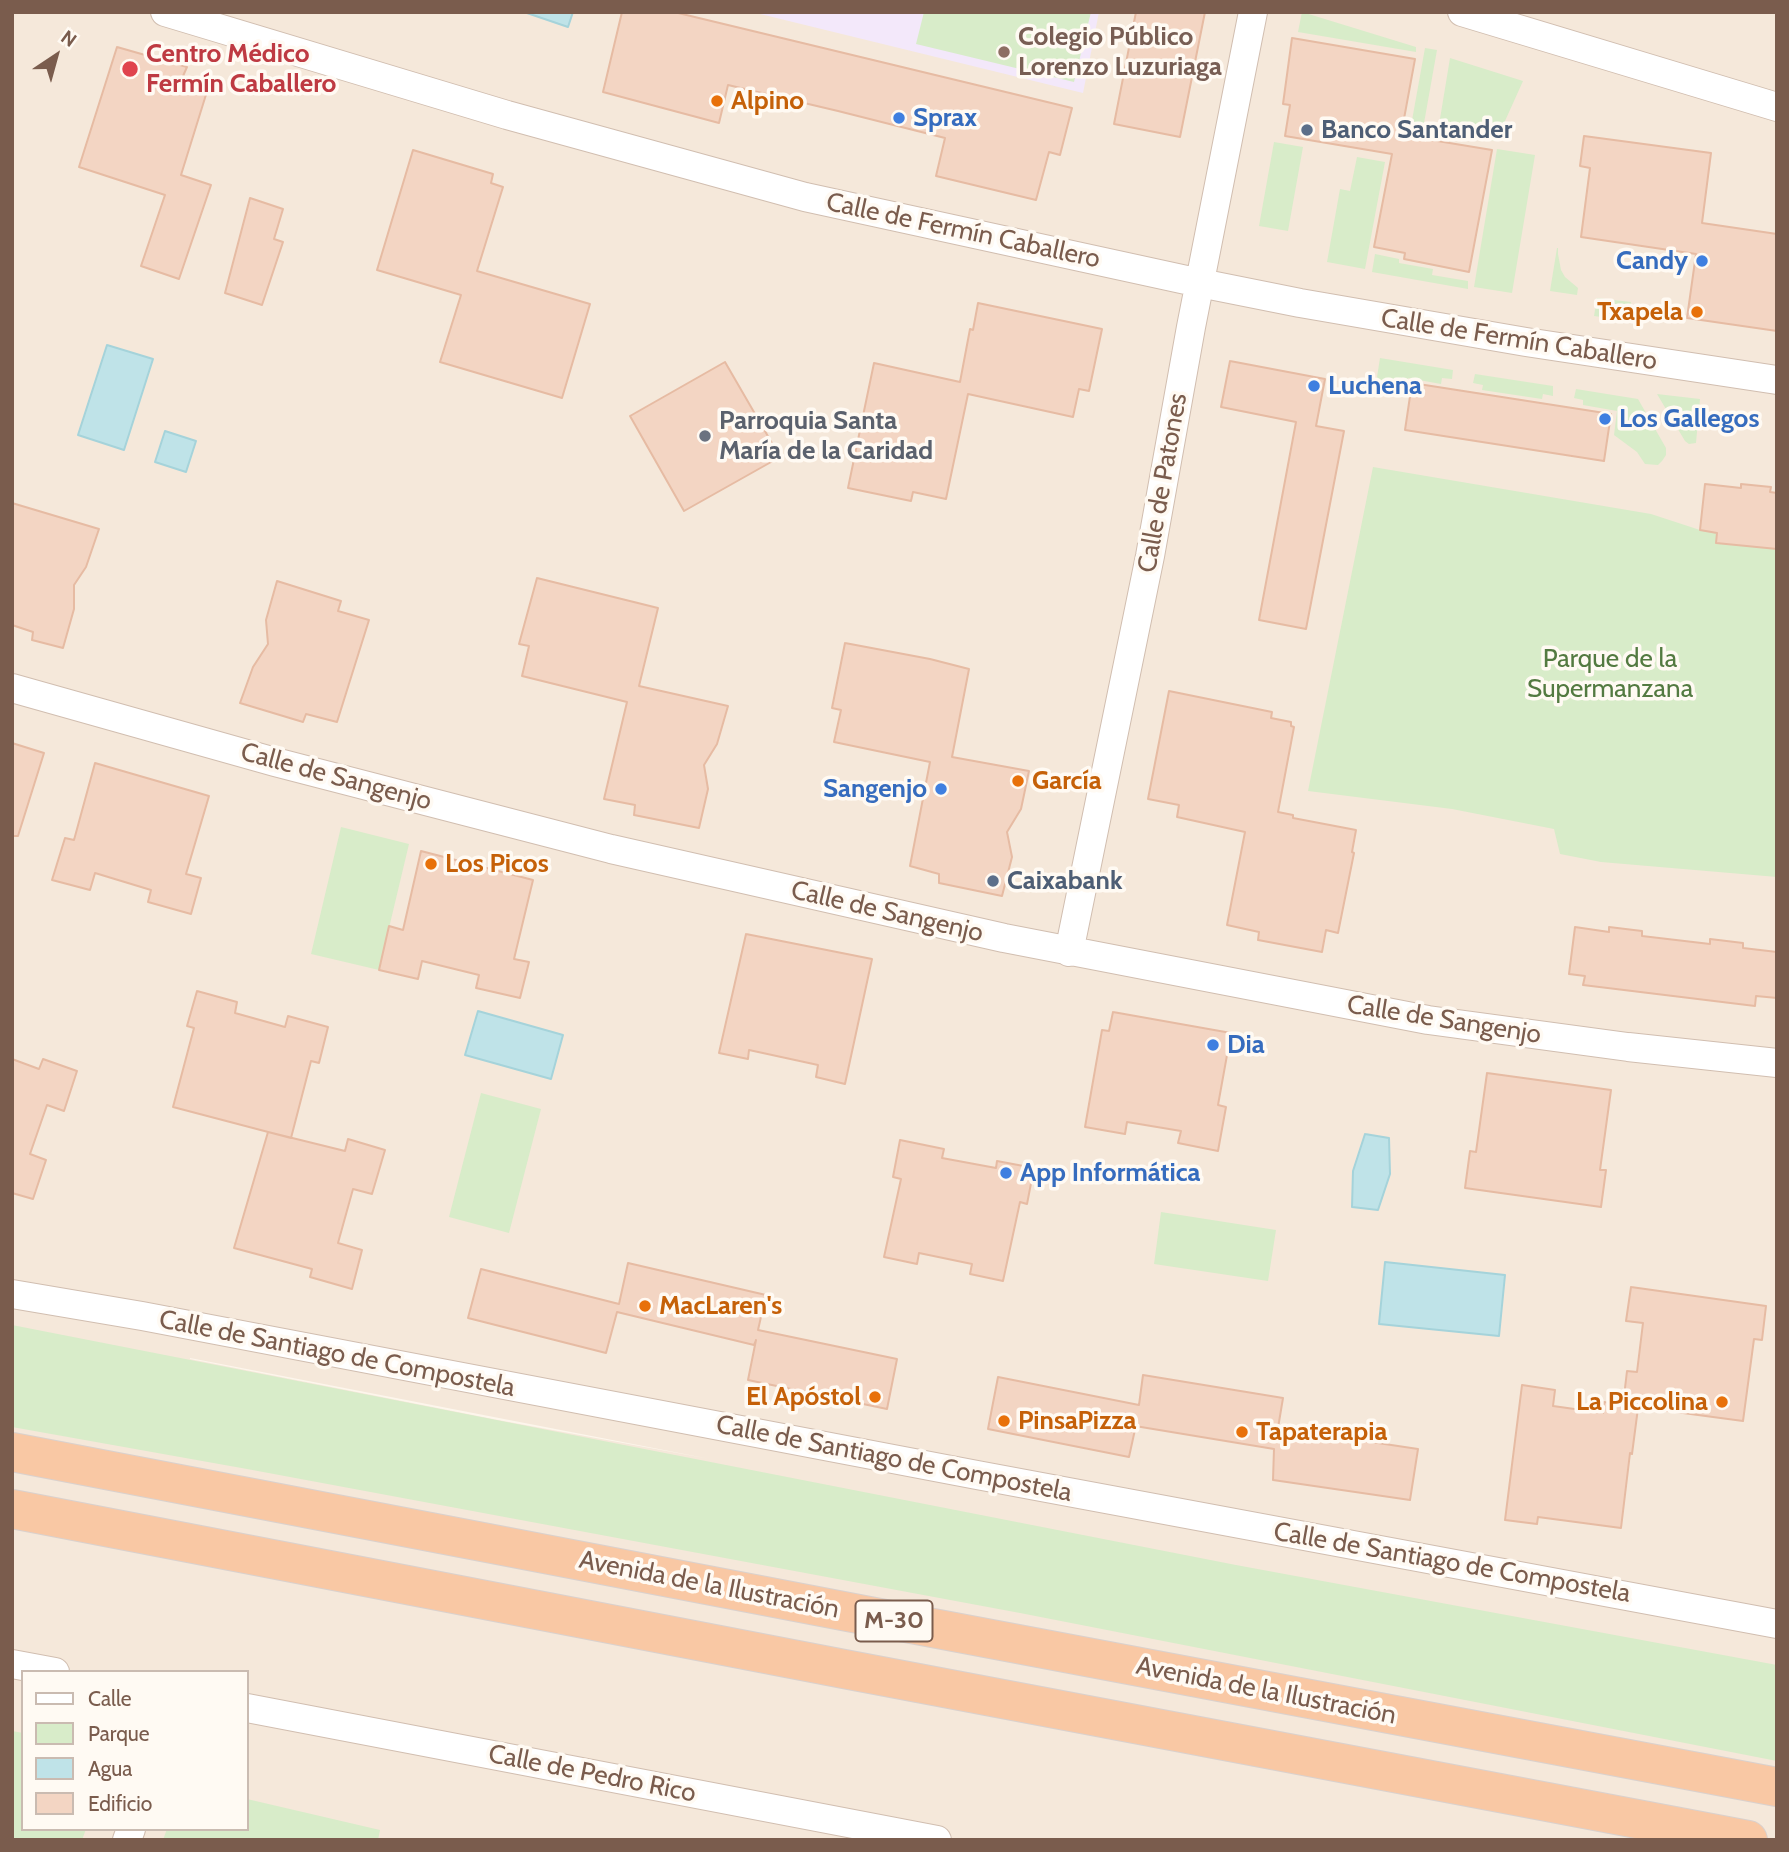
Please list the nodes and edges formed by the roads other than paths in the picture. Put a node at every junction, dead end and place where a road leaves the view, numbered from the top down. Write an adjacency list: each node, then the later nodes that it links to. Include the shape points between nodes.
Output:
1 (165, 12): 5 (street, Calle de Fermín Caballero, via 507,115 805,197)
2 (1253, 12): 5 (street, Calle de Patones)
3 (1462, 12): 4 (street)
4 (1777, 107)
5 (1200, 283): 6 (street, Calle de Fermín Caballero, via 1526,342); 8 (street, Calle de Patones)
6 (1777, 380)
7 (12, 688): 8 (street, Calle de Sangenjo, via 642,857)
8 (1069, 952): 9 (street, Calle de Sangenjo, via 1428,1020)
9 (1777, 1063)
10 (12, 1294): 13 (street, Calle de Santiago de Compostela)
11 (12, 1452): 17 (highway, Avenida de la Ilustración / M-30)
12 (12, 1509): 19 (highway, M-30)
13 (1777, 1624)
14 (12, 1664): 15 (street)
15 (44, 1670)
16 (248, 1708): 18 (street, Calle de Pedro Rico)
17 (1777, 1787)
18 (937, 1840)
19 (1748, 1840)

